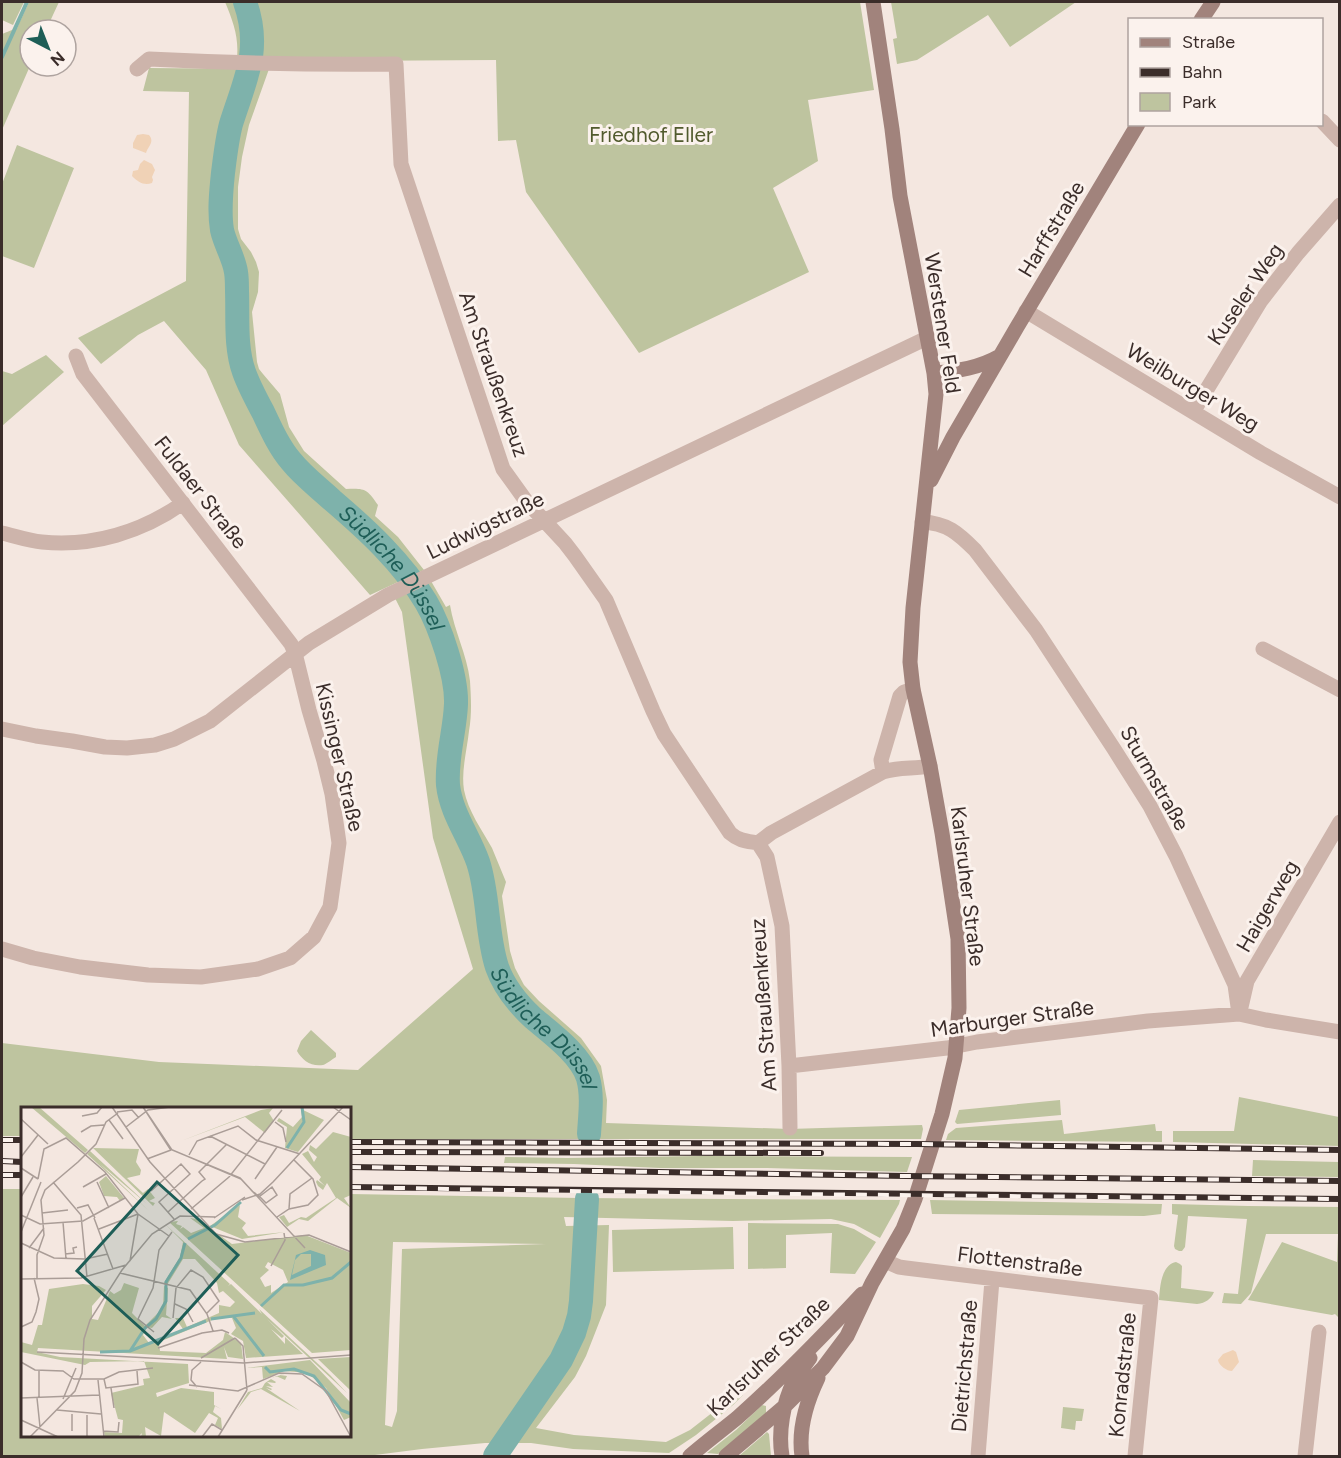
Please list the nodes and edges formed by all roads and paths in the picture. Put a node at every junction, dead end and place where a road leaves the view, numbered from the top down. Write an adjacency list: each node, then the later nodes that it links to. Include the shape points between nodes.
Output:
1 (873, 2): 10 (main road, Werstener Feld, via 900,196)
2 (1213, 2): 3 (main road)
3 (1203, 18)
4 (137, 69): 18 (street, Am Straußenkreuz, via 149,59 264,64 396,63 401,164 503,469)
5 (1323, 123): 7 (street)
6 (1137, 126): 9 (main road, Harffstraße)
7 (1340, 140)
8 (1340, 205): 14 (street, Kuseler Weg, via 1260,302)
9 (1026, 311): 12 (main road, Harffstraße); 14 (street, Weilburger Weg)
10 (927, 338): 13 (main road, Werstener Feld); 18 (street, Ludwigstraße)
11 (76, 356): 17 (street, Fuldaer Straße, via 83,375)
12 (1000, 356): 13 (main road, via 981,366); 15 (main road, Harffstraße)
13 (934, 373): 15 (main road, Werstener Feld, via 936,394)
14 (1193, 412): 16 (street, Weilburger Weg)
15 (926, 488): 19 (main road, Werstener Feld)
16 (1340, 497)
17 (183, 503): 20 (street, via 138,529 91,541 41,542); 22 (street, Fuldaer Straße, via 287,637)
18 (544, 520): 22 (street, Ludwigstraße, via 398,590); 29 (street, Am Straußenkreuz, via 606,600 664,734 735,838)
19 (922, 522): 23 (main road, Werstener Feld, via 910,648); 31 (street, Sturmstraße, via 951,529 975,550 1036,630 1114,749 1176,856 1235,985)
20 (2, 532)
21 (1263, 649): 24 (street)
22 (295, 653): 25 (street, Ludwigstraße, via 210,721 155,745 105,747); 30 (street, Kissinger Straße, via 332,794 339,843 330,907 314,937 290,958 258,969 201,977 80,967)
23 (913, 689): 26 (main road, Werstener Feld); 27 (street, via 900,696 881,760)
24 (1340, 690)
25 (2, 729)
26 (930, 766): 27 (street); 33 (main road, Karlsruher Straße, via 958,939)
27 (883, 772): 29 (street)
28 (1340, 822): 31 (street, Haigerweg, via 1247,981)
29 (758, 843): 34 (street, Am Straußenkreuz, via 767,857 782,927)
30 (2, 949)
31 (1239, 1014): 32 (street); 33 (street, Marburger Straße, via 1148,1021)
32 (1340, 1032)
33 (956, 1046): 34 (street, Marburger Straße); 36 (main road, Karlsruher Straße, via 942,1114 915,1199)
34 (789, 1066): 35 (street, Am Straußenkreuz)
35 (790, 1128)
36 (885, 1261): 37 (street, Flottenstraße, via 899,1267); 38 (main road, Karlsruher Straße)
37 (992, 1280): 39 (street, Flottenstraße); 48 (street, Dietrichstraße)
38 (872, 1283): 40 (main road, Karlsruher Straße); 42 (main road, Karlsruher Straße, via 847,1336)
39 (1151, 1298): 49 (street, Konradstraße)
40 (833, 1326): 43 (main road, via 794,1381); 44 (main road, Karlsruher Straße)
41 (1319, 1332): 50 (street)
42 (823, 1368): 43 (main road, Karlsruher Straße); 47 (main road, via 803,1420)
43 (785, 1406): 45 (main road, Karlsruher Straße); 46 (main road)
44 (690, 1456)
45 (726, 1456)
46 (782, 1456)
47 (802, 1456)
48 (978, 1456)
49 (1135, 1456)
50 (1305, 1456)

